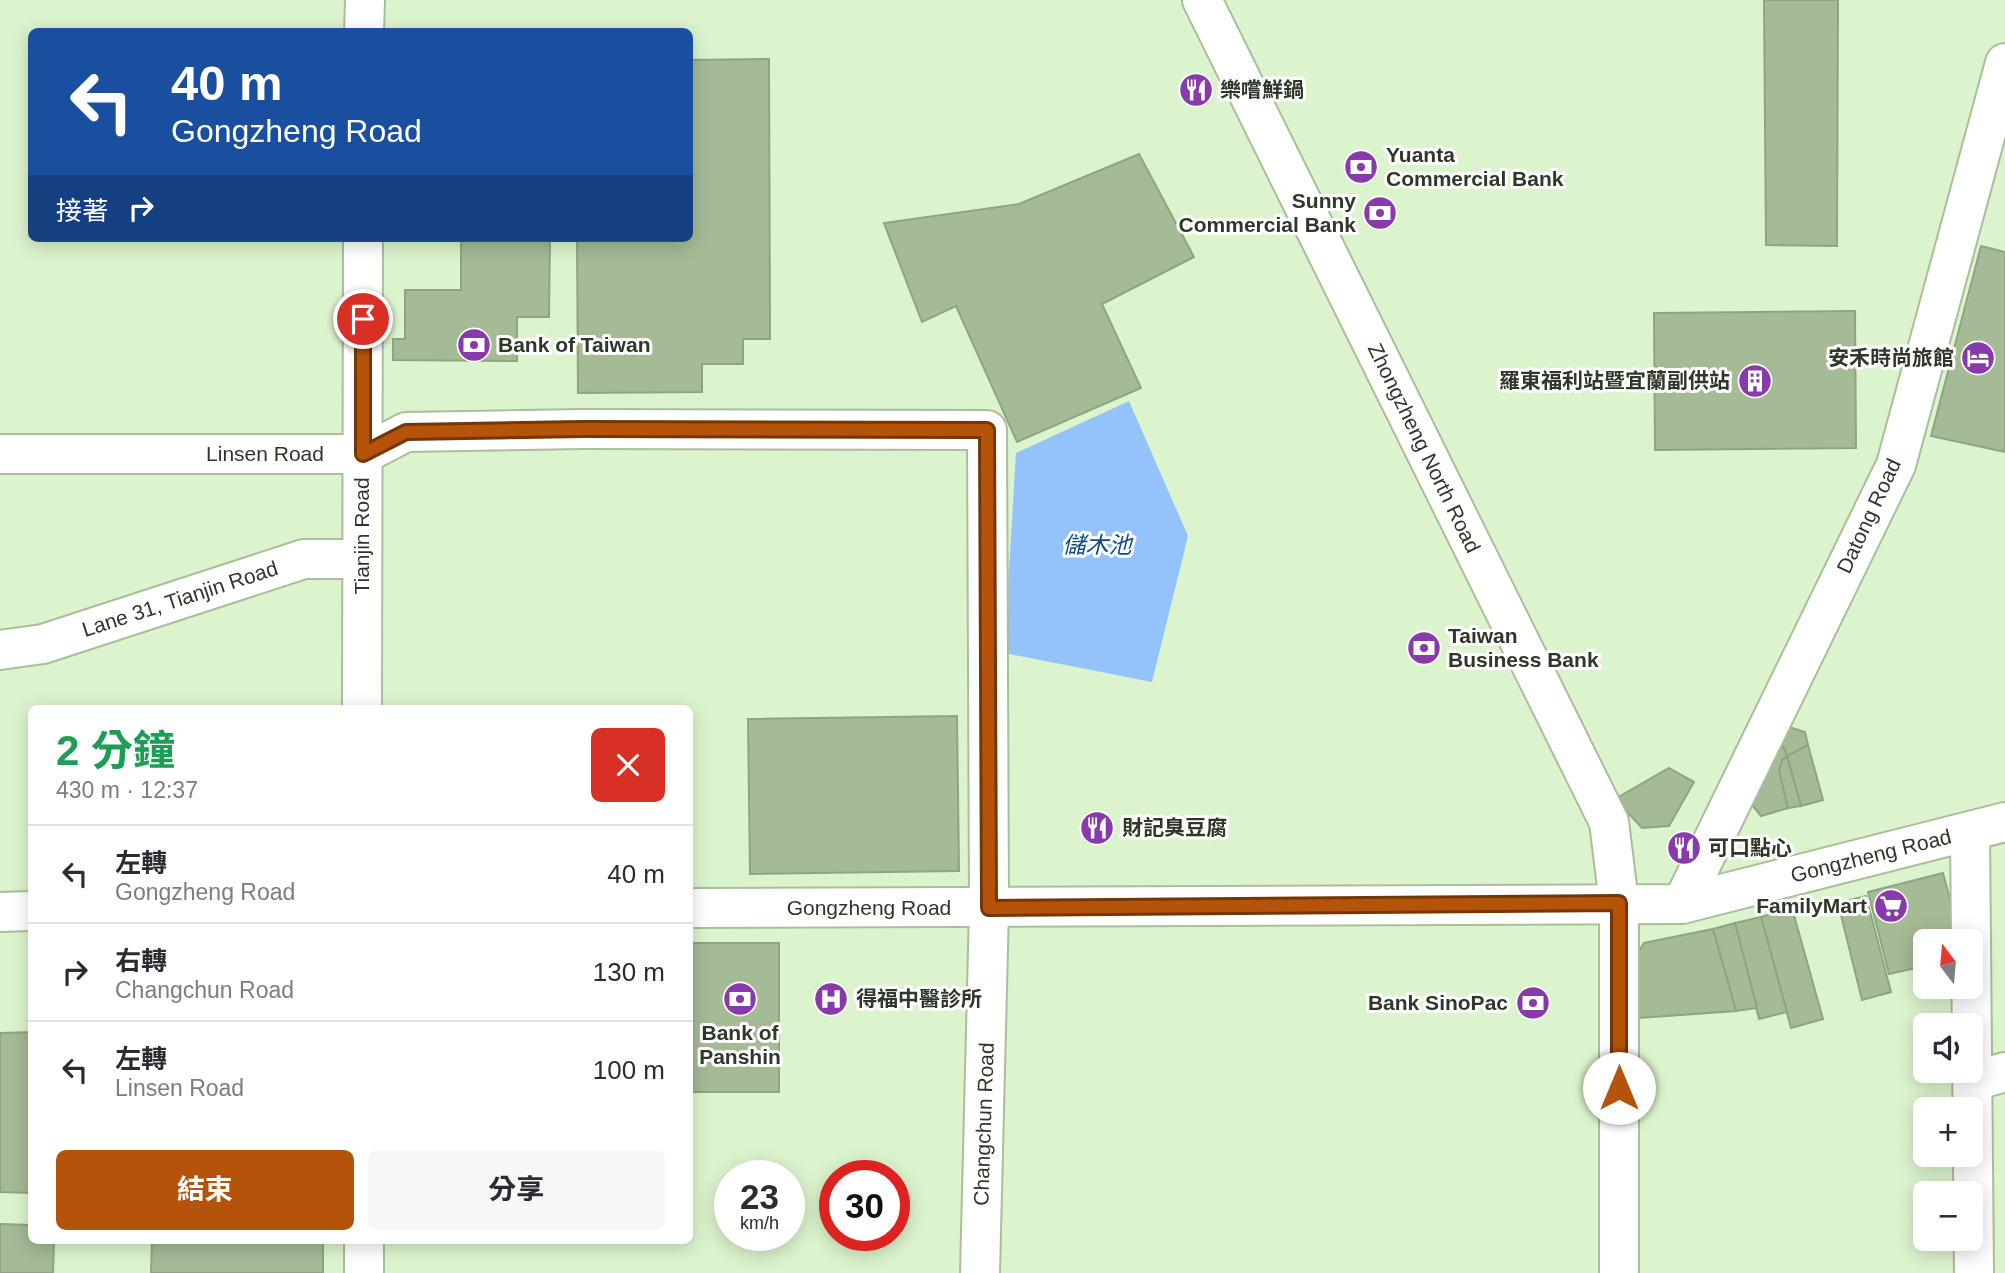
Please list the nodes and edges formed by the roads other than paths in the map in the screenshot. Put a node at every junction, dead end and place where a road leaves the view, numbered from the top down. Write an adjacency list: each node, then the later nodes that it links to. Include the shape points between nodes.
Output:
1 (365, 0): 3 (street)
2 (1202, 0): 13 (street, Zhongzheng North Road, via 1609,822)
3 (364, 28)
4 (2005, 63): 14 (street, Datong Road, via 1896,465)
5 (363, 242): 8 (street, Tianjin Road)
6 (987, 430): 8 (street, Linsen Road, via 406,432); 16 (street, Changchun Road)
7 (0, 454): 8 (street, Linsen Road)
8 (363, 454): 9 (street, Tianjin Road)
9 (362, 559): 10 (street, Lane 31, Tianjin Road, via 304,559 43,644); 11 (street, Tianjin Road)
10 (0, 650)
11 (362, 705)
12 (1988, 826): 14 (street, Gongzheng Road); 19 (street)
13 (1619, 903): 14 (street, Gongzheng Road); 16 (street, Gongzheng Road); 23 (street, Zhongzheng North Road)
14 (1682, 904)
15 (693, 908): 16 (street, Gongzheng Road)
16 (989, 908): 22 (street, Changchun Road)
17 (28, 911): 18 (street)
18 (0, 912)
19 (1989, 1077): 24 (street)
20 (364, 1244): 21 (street)
21 (364, 1273)
22 (980, 1273)
23 (1619, 1273)
24 (1974, 1273)

